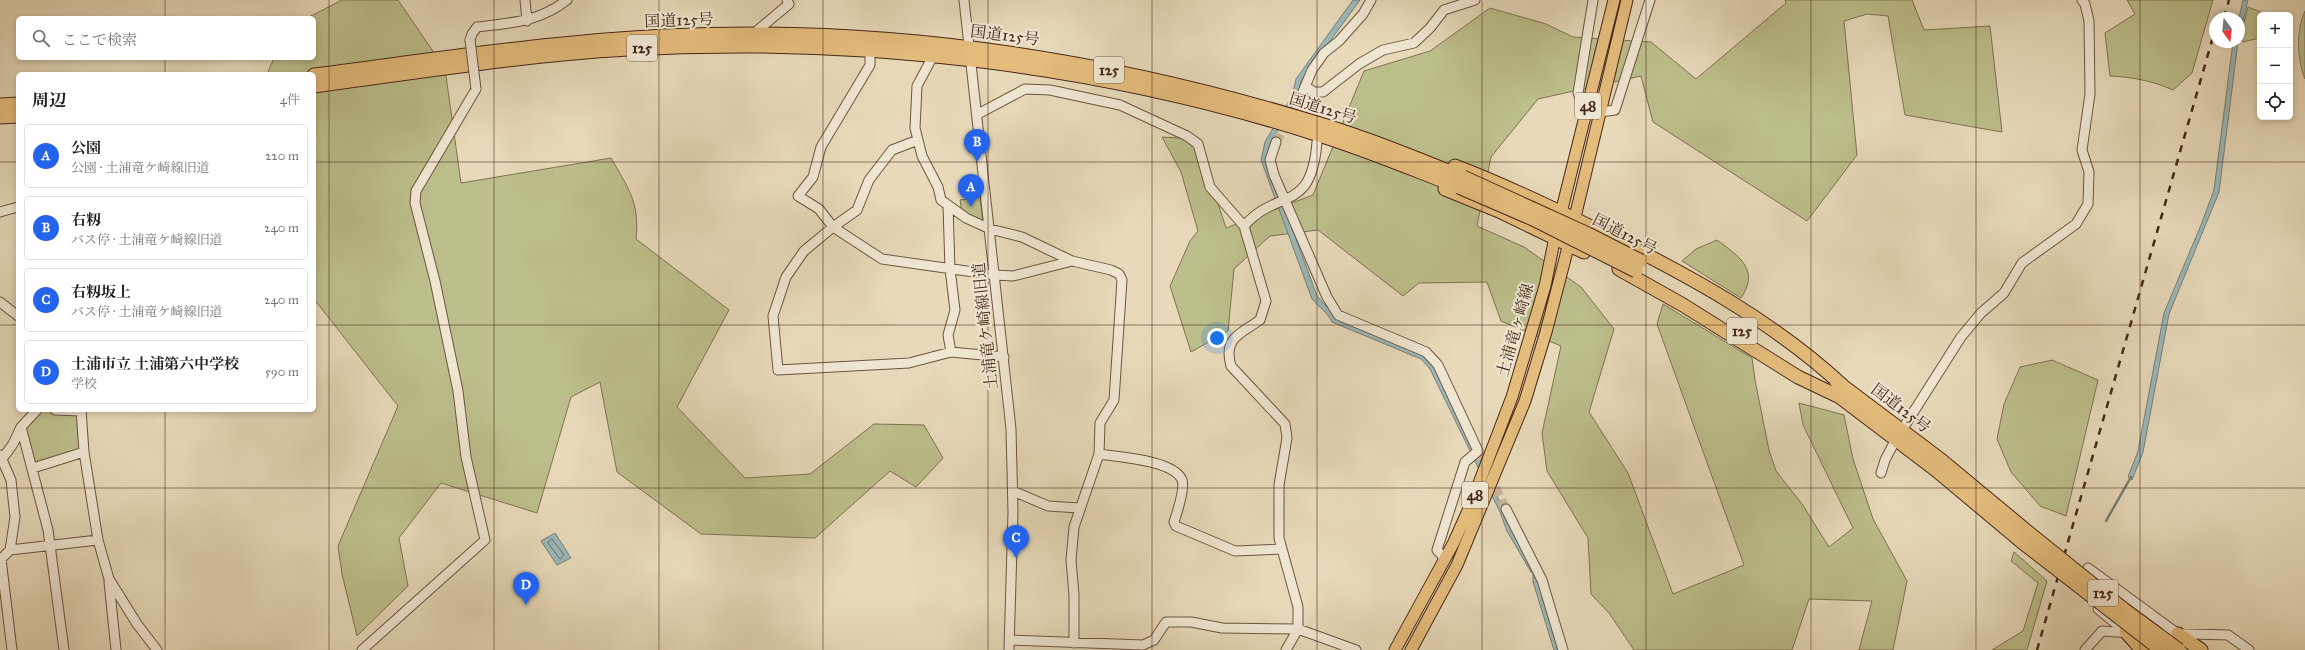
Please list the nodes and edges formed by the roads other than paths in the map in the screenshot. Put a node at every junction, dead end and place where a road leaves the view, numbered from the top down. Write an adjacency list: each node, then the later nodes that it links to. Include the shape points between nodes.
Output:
1 (524, 0): 12 (street)
2 (567, 0): 12 (street, via 559,7)
3 (787, 0): 13 (street, via 788,4)
4 (964, 0): 14 (street, 土浦竜ケ崎線旧道)
5 (1372, 0): 20 (street, via 1339,41 1324,53)
6 (1474, 0): 20 (street, via 1444,10 1414,43 1383,50 1359,64 1323,92 1314,92)
7 (1593, 0): 26 (street, via 1578,94)
8 (1614, 0): 26 (main road, 土浦竜ヶ崎線 / 48)
9 (1627, 0): 25 (main road, 土浦竜ヶ崎線 / 48)
10 (1650, 0): 25 (street, via 1615,110)
11 (2082, 0): 55 (street, via 2089,21 2090,94 2082,150 2089,172 2088,204 2076,224 2022,263 2004,293 1981,313 1961,337)
12 (527, 21): 84 (street, bridge, via 477,27 472,34 470,40 476,89 416,191 415,203 458,391 466,457 485,540)
13 (752, 35): 14 (highway, 国道125号 / 125, via 870,37); 18 (highway, 国道125号 / 125, via 582,41)
14 (970, 48): 17 (street, 土浦竜ケ崎線旧道); 24 (highway, 国道125号 / 125, via 1065,60 1147,78)
15 (870, 50): 16 (highway, 国道125号 / 125); 19 (highway, 国道125号 / 125, via 739,45 612,50 535,56); 40 (street, via 870,65 821,147 813,177 798,196 819,209)
16 (933, 56): 17 (highway, 国道125号 / 125); 30 (street, via 917,86 915,128)
17 (972, 61): 24 (highway, 国道125号 / 125, via 1063,74); 27 (street, 土浦竜ケ崎線旧道)
18 (316, 75)
19 (316, 86)
20 (1304, 86): 21 (street)
21 (1300, 99)
22 (16, 104): 23 (highway)
23 (0, 105)
24 (1244, 108): 32 (highway); 37 (highway, via 1317,116 1362,130 1498,182); 51 (highway, 国道125号 / 125, bridge, via 1461,182 1533,219 1638,266)
25 (1600, 112): 38 (main road, 土浦竜ヶ崎線 / 48)
26 (1586, 113): 37 (main road, 土浦竜ヶ崎線 / 48)
27 (978, 114): 39 (street, via 1025,88 1050,90 1120,105 1187,136 1198,144 1210,188); 41 (street, 土浦竜ケ崎線旧道)
28 (16, 116): 29 (highway)
29 (0, 117)
30 (918, 140): 34 (street, via 941,200); 40 (street, via 892,150 869,180 857,210)
31 (1276, 142): 33 (street, via 1270,160)
32 (1317, 142): 33 (street, via 1310,180 1297,194); 42 (highway, via 1409,174)
33 (1285, 200): 39 (street, via 1256,215); 69 (street, via 1327,297 1338,315 1426,352 1438,365 1478,451 1465,462 1437,550)
34 (948, 205): 41 (street, via 966,218); 45 (street)
35 (16, 208): 36 (street)
36 (0, 212)
37 (1561, 212): 38 (highway); 42 (main road, 土浦竜ヶ崎線 / 48)
38 (1575, 218): 43 (main road, 土浦竜ヶ崎線 / 48); 51 (highway, via 1694,281 1772,328 1811,356)
39 (1244, 226): 67 (street, via 1266,301 1260,320 1233,339 1227,353 1231,366 1285,424 1287,438 1279,485 1278,510)
40 (833, 227): 45 (street, via 882,259); 49 (street, via 804,251 786,277 774,316 778,370 910,364)
41 (990, 229): 44 (street, via 1022,237); 46 (street, 土浦竜ケ崎線旧道)
42 (1555, 237): 43 (highway); 69 (main road, 土浦竜ヶ崎線 / 48, via 1533,331 1512,397 1471,504)
43 (1569, 244): 51 (highway, via 1632,276 1798,377); 89 (main road, 土浦竜ヶ崎線 / 48, via 1525,401 1457,565)
44 (1072, 261): 46 (street, via 1013,276); 57 (street, via 1111,270 1119,274 1122,280 1114,400 1100,423)
45 (950, 269): 46 (street); 49 (street, via 955,310 948,335)
46 (995, 275): 50 (street, 土浦竜ケ崎線旧道)
47 (0, 302): 48 (street)
48 (16, 314)
49 (952, 352): 50 (street)
50 (1004, 357): 61 (street, 土浦竜ケ崎線旧道, via 1011,429)
51 (1843, 392): 55 (highway, 国道125号 / 125)
52 (35, 412): 54 (street)
53 (81, 412): 56 (street)
54 (21, 427): 58 (street, via 13,444); 59 (street)
55 (1899, 435): 60 (street); 64 (highway, 国道125号 / 125, via 1941,460)
56 (84, 452): 59 (street); 65 (street)
57 (1100, 454): 62 (street); 67 (street, via 1156,462 1179,475 1183,485 1174,522 1176,526 1234,551)
58 (1, 457): 68 (street, via 11,480 15,517)
59 (33, 468): 66 (street)
60 (1881, 473)
61 (1013, 492): 62 (street, via 1048,506); 77 (street, 土浦竜ケ崎線旧道)
62 (1079, 508): 78 (street, via 1074,527 1071,560)
63 (1506, 509): 90 (street, via 1542,580)
64 (2025, 538): 93 (highway, 国道125号 / 125, bridge); 94 (highway, 国道125号 / 125, bridge)
65 (98, 540): 66 (street); 72 (street)
66 (50, 547): 68 (street); 81 (street)
67 (1282, 549): 74 (street, via 1298,607)
68 (10, 550): 71 (street, via 1,559)
69 (1445, 559): 88 (main road, 土浦竜ヶ崎線 / 48)
70 (2088, 568): 76 (street)
71 (2, 575): 80 (street)
72 (109, 579): 82 (street); 83 (street, via 137,624)
73 (2096, 607): 75 (street)
74 (1298, 629): 79 (street, via 1222,628 1191,622 1166,622 1154,640); 86 (street); 87 (street)
75 (2126, 632): 76 (street); 91 (street, via 2102,631); 92 (highway)
76 (2178, 634): 95 (highway); 96 (street, via 2228,636)
77 (1010, 640): 78 (street); 85 (street, 土浦竜ケ崎線旧道)
78 (1074, 642): 79 (street)
79 (1126, 648)
80 (12, 650)
81 (64, 650)
82 (116, 650)
83 (158, 650)
84 (362, 650)
85 (1010, 650)
86 (1286, 650)
87 (1356, 650)
88 (1395, 650)
89 (1411, 650)
90 (1563, 650)
91 (2085, 650)
92 (2142, 650)
93 (2161, 650)
94 (2179, 650)
95 (2201, 650)
96 (2249, 650)

